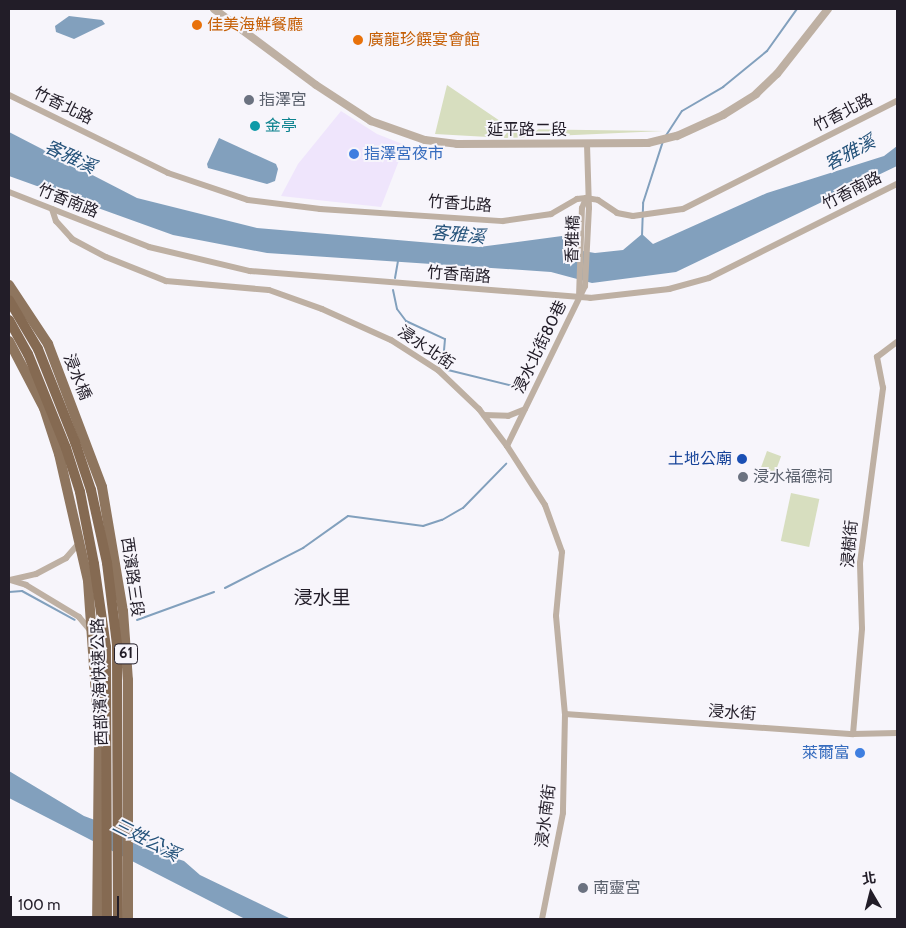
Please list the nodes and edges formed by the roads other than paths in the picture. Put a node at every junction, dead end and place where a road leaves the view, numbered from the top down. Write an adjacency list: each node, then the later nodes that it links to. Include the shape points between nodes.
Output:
1 (214, 9): 5 (street, 延平路二段, via 316,85 371,121 400,132 456,144)
2 (828, 9): 5 (street, 延平路二段, via 777,74 756,94 723,115 677,136 648,143)
3 (9, 95): 8 (street, 竹香北路, via 168,173 248,200 320,209 503,221 550,214 577,199)
4 (897, 101): 8 (street, 竹香北路, via 698,202 652,216 633,216)
5 (586, 144): 8 (street)
6 (897, 184): 12 (street, 竹香南路, via 709,278 669,289)
7 (9, 192): 10 (street, 竹香南路)
8 (586, 198): 9 (street, 香雅橋)
9 (586, 208): 12 (street, 香雅橋); 12 (street, 香雅橋, via 585,286)
10 (52, 209): 12 (street, 竹香南路, via 149,247 250,271); 18 (street, 浸水北街, via 56,220 72,239 106,257 166,281 269,290 322,309 391,340 438,370)
11 (9, 285): 20 (main road, 浸水橋 / 61, via 48,344)
12 (579, 297): 17 (street, 浸水北街80巷)
13 (9, 300): 21 (highway, 浸水橋 / 61, via 38,349)
14 (9, 320): 21 (highway, 61, via 49,403)
15 (9, 341): 21 (main road, 61, via 44,408)
16 (897, 342): 26 (street, 浸樹街, via 877,357 883,388 860,563 862,628)
17 (526, 408): 18 (street, 浸水北街80巷, via 508,416); 19 (street, 浸水北街80巷)
18 (484, 415): 19 (street, 浸水北街)
19 (507, 446): 25 (street, 浸水北街, via 544,506 562,552 556,616)
20 (102, 487): 32 (main road, 西濱路三段 / 61, via 122,611 128,680)
21 (81, 493): 22 (main road, 61); 28 (highway, 西部濱海快速公路 / 61, via 106,647 108,811); 31 (highway, 西部濱海快速公路 / 61, via 106,564 117,644)
22 (80, 542): 23 (street, via 66,558 36,574); 24 (main road, 61)
23 (9, 580): 24 (street, via 26,585 79,617)
24 (92, 632): 28 (main road, 61)
25 (565, 714): 26 (street, 浸水街); 33 (street, 浸水南街, via 563,813)
26 (853, 734): 27 (street, 浸水街)
27 (897, 734)
28 (104, 848): 29 (main road, 61); 30 (highway, 61)
29 (98, 919)
30 (107, 919)
31 (118, 919)
32 (128, 919)
33 (542, 919)

